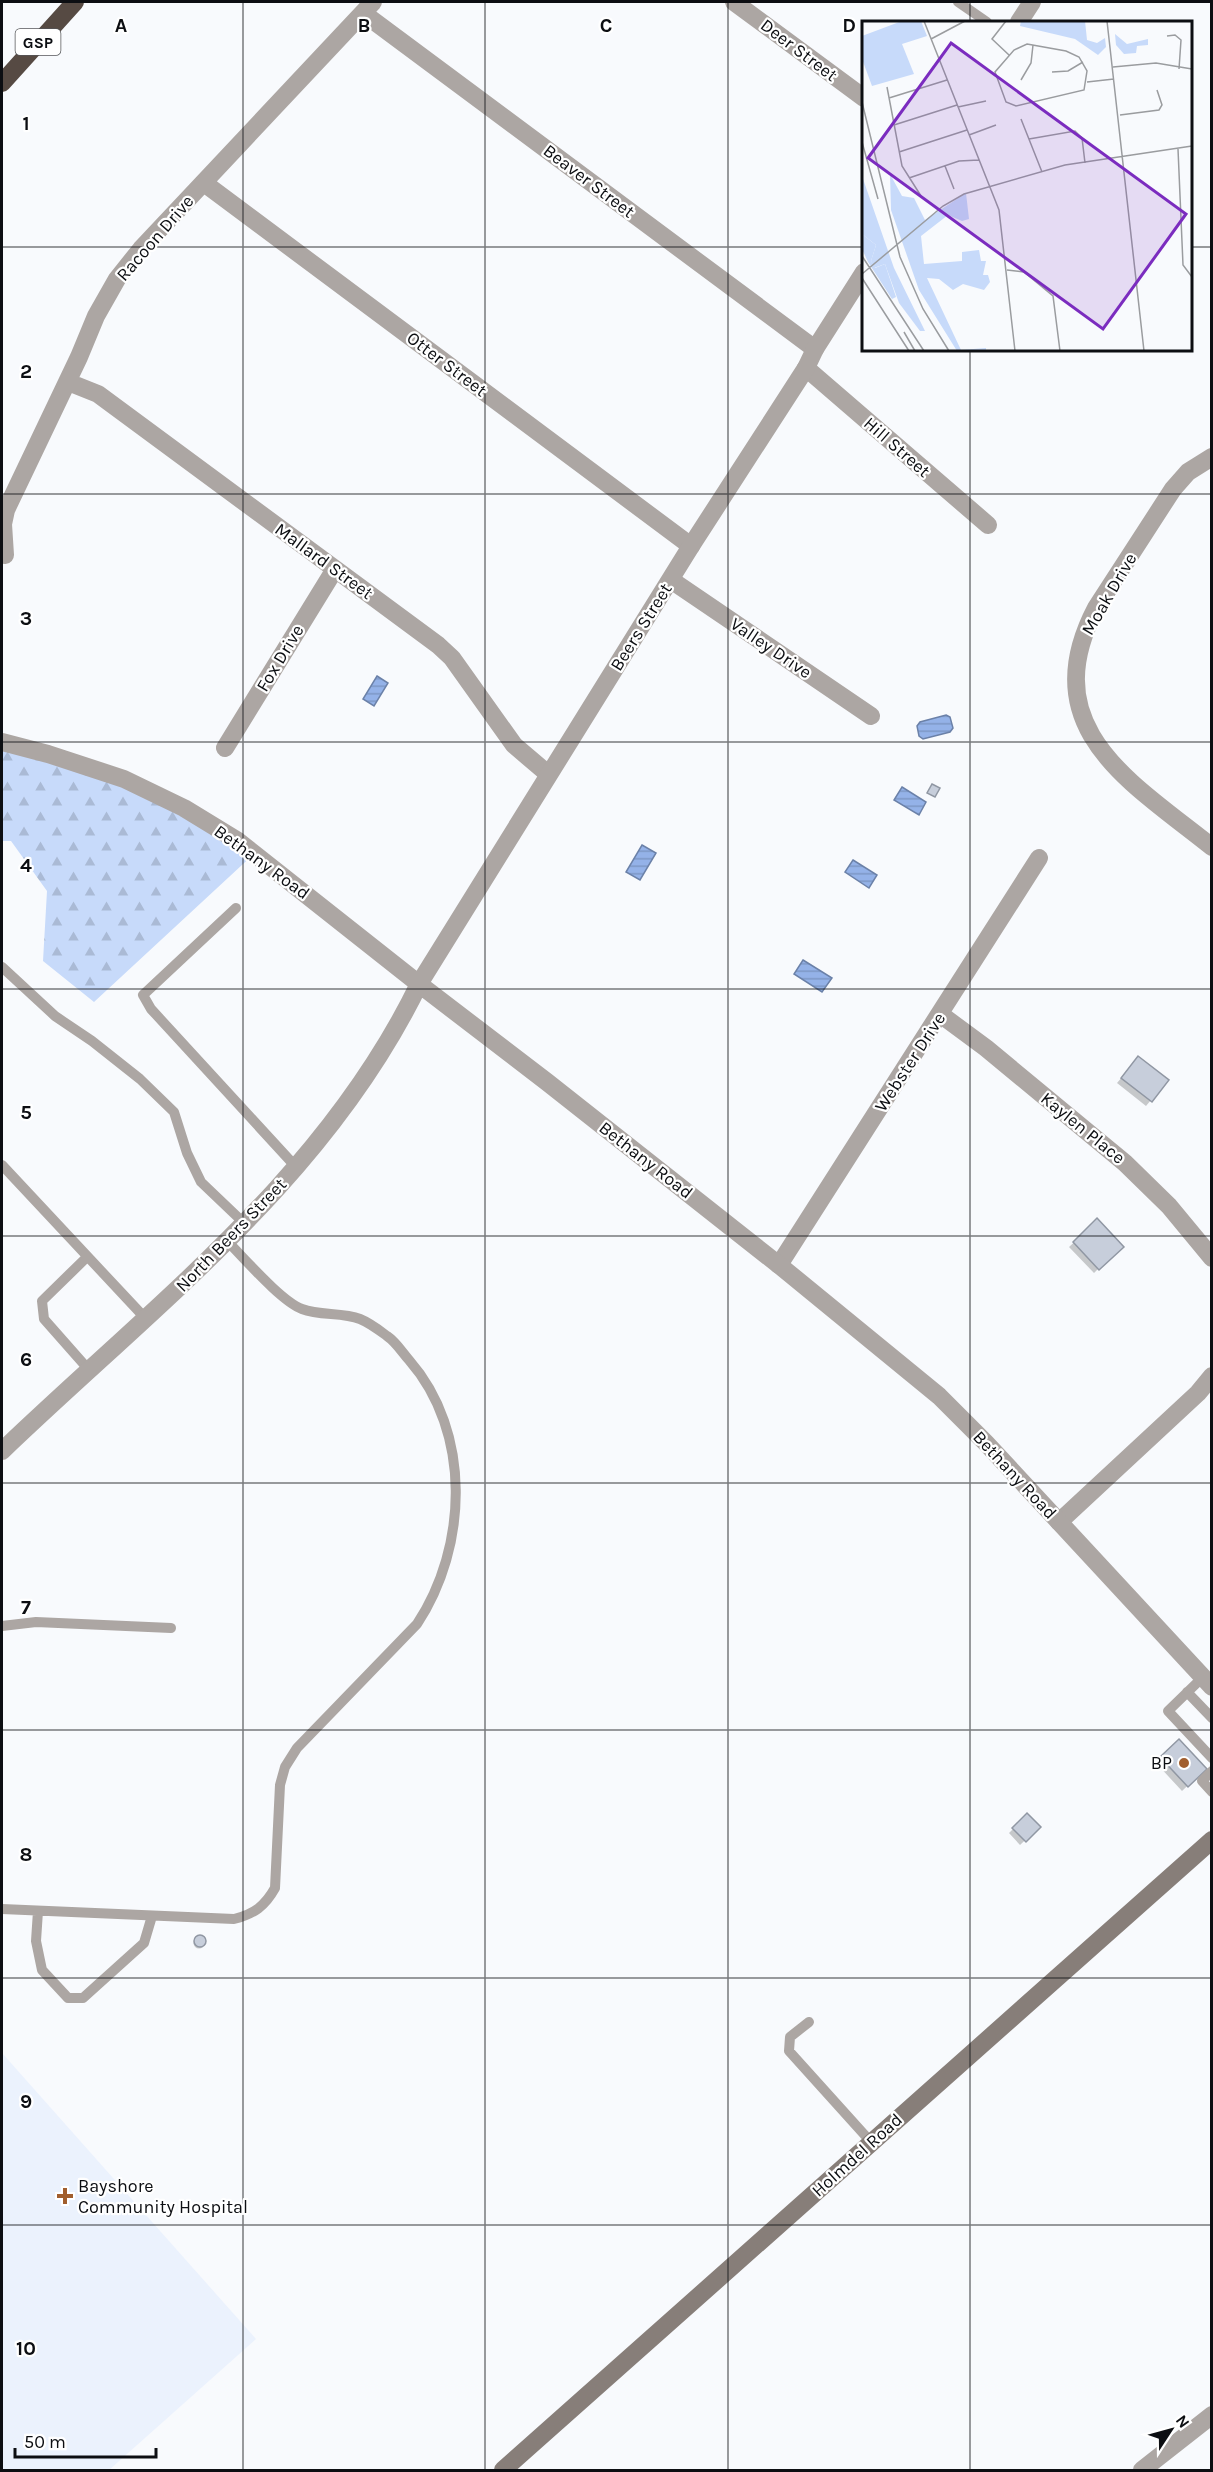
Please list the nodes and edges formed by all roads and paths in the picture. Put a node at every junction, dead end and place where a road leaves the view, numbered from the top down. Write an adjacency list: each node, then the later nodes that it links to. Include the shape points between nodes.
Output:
1 (75, 2): 8 (highway, GSP)
2 (734, 2): 9 (street, Deer Street)
3 (958, 2): 6 (lane)
4 (1032, 2): 7 (street)
5 (368, 7): 10 (street, Racoon Drive); 12 (street, Beaver Street)
6 (986, 21)
7 (1020, 21)
8 (2, 83)
9 (862, 98)
10 (204, 183): 14 (street, Racoon Drive, via 117,279 96,316); 17 (street, Otter Street)
11 (862, 275): 12 (street, Beers Street)
12 (815, 349): 13 (street, Beers Street)
13 (806, 368): 16 (street, Hill Street); 17 (street, Beers Street)
14 (68, 382): 18 (street, Racoon Drive, via 6,510); 19 (street, Mallard Street, via 98,394)
15 (1212, 457): 25 (street, Moak Drive, via 1188,472 1173,489 1096,608 1080,647 1077,683 1083,718 1108,761)
16 (988, 525)
17 (691, 546): 20 (street, Beers Street)
18 (5, 555)
19 (335, 569): 23 (street, Fox Drive); 24 (street, Mallard Street, via 452,658 514,745)
20 (671, 580): 21 (street, Valley Drive); 24 (street, Beers Street)
21 (871, 716)
22 (2, 742): 29 (street, Bethany Road, via 124,779 184,808 238,841)
23 (225, 748)
24 (548, 774): 29 (street, Beers Street)
25 (1212, 847)
26 (1039, 858): 30 (street, Webster Drive)
27 (236, 908): 32 (lane, via 143,995 151,1009)
28 (2, 967): 33 (lane, via 55,1016 140,1079 174,1112 201,1182)
29 (419, 984): 32 (street, North Beers Street, via 401,1020 337,1117); 37 (street, Bethany Road)
30 (940, 1014): 36 (street, Kaylen Place, via 1125,1163 1169,1206); 37 (street, Webster Drive)
31 (2, 1165): 35 (lane)
32 (296, 1167): 33 (street, North Beers Street)
33 (245, 1224): 34 (street, North Beers Street)
34 (228, 1242): 38 (street, North Beers Street); 54 (lane, via 290,1302 312,1312 359,1318 390,1338 428,1385 449,1435 457,1496 440,1582 417,1624 297,1748 285,1767 280,1785 275,1888 267,1902 234,1919)
35 (87, 1257): 38 (lane); 39 (lane, via 42,1302 44,1319)
36 (1212, 1258)
37 (779, 1265): 42 (street, Bethany Road, via 939,1396)
38 (146, 1319): 39 (street, North Beers Street)
39 (89, 1370): 41 (street, North Beers Street)
40 (1212, 1376): 42 (street)
41 (2, 1451)
42 (1059, 1522): 45 (street, Bethany Road)
43 (2, 1626): 44 (lane, via 36,1622)
44 (171, 1628)
45 (1207, 1682): 46 (lane)
46 (1187, 1692): 47 (lane); 48 (lane, via 1168,1711)
47 (1212, 1718)
48 (1212, 1758)
49 (1212, 1771): 50 (lane, via 1202,1781)
50 (1212, 1792)
51 (1212, 1840): 56 (main road, Holmdel Road)
52 (2, 1909): 53 (lane)
53 (38, 1911): 54 (lane); 54 (lane, via 36,1941 42,1970 68,1998 84,1998 144,1943)
54 (152, 1916)
55 (808, 2022): 56 (lane, via 790,2037 789,2050)
56 (871, 2142): 58 (main road, Holmdel Road)
57 (1212, 2415): 59 (street)
58 (502, 2470)
59 (1142, 2470)

